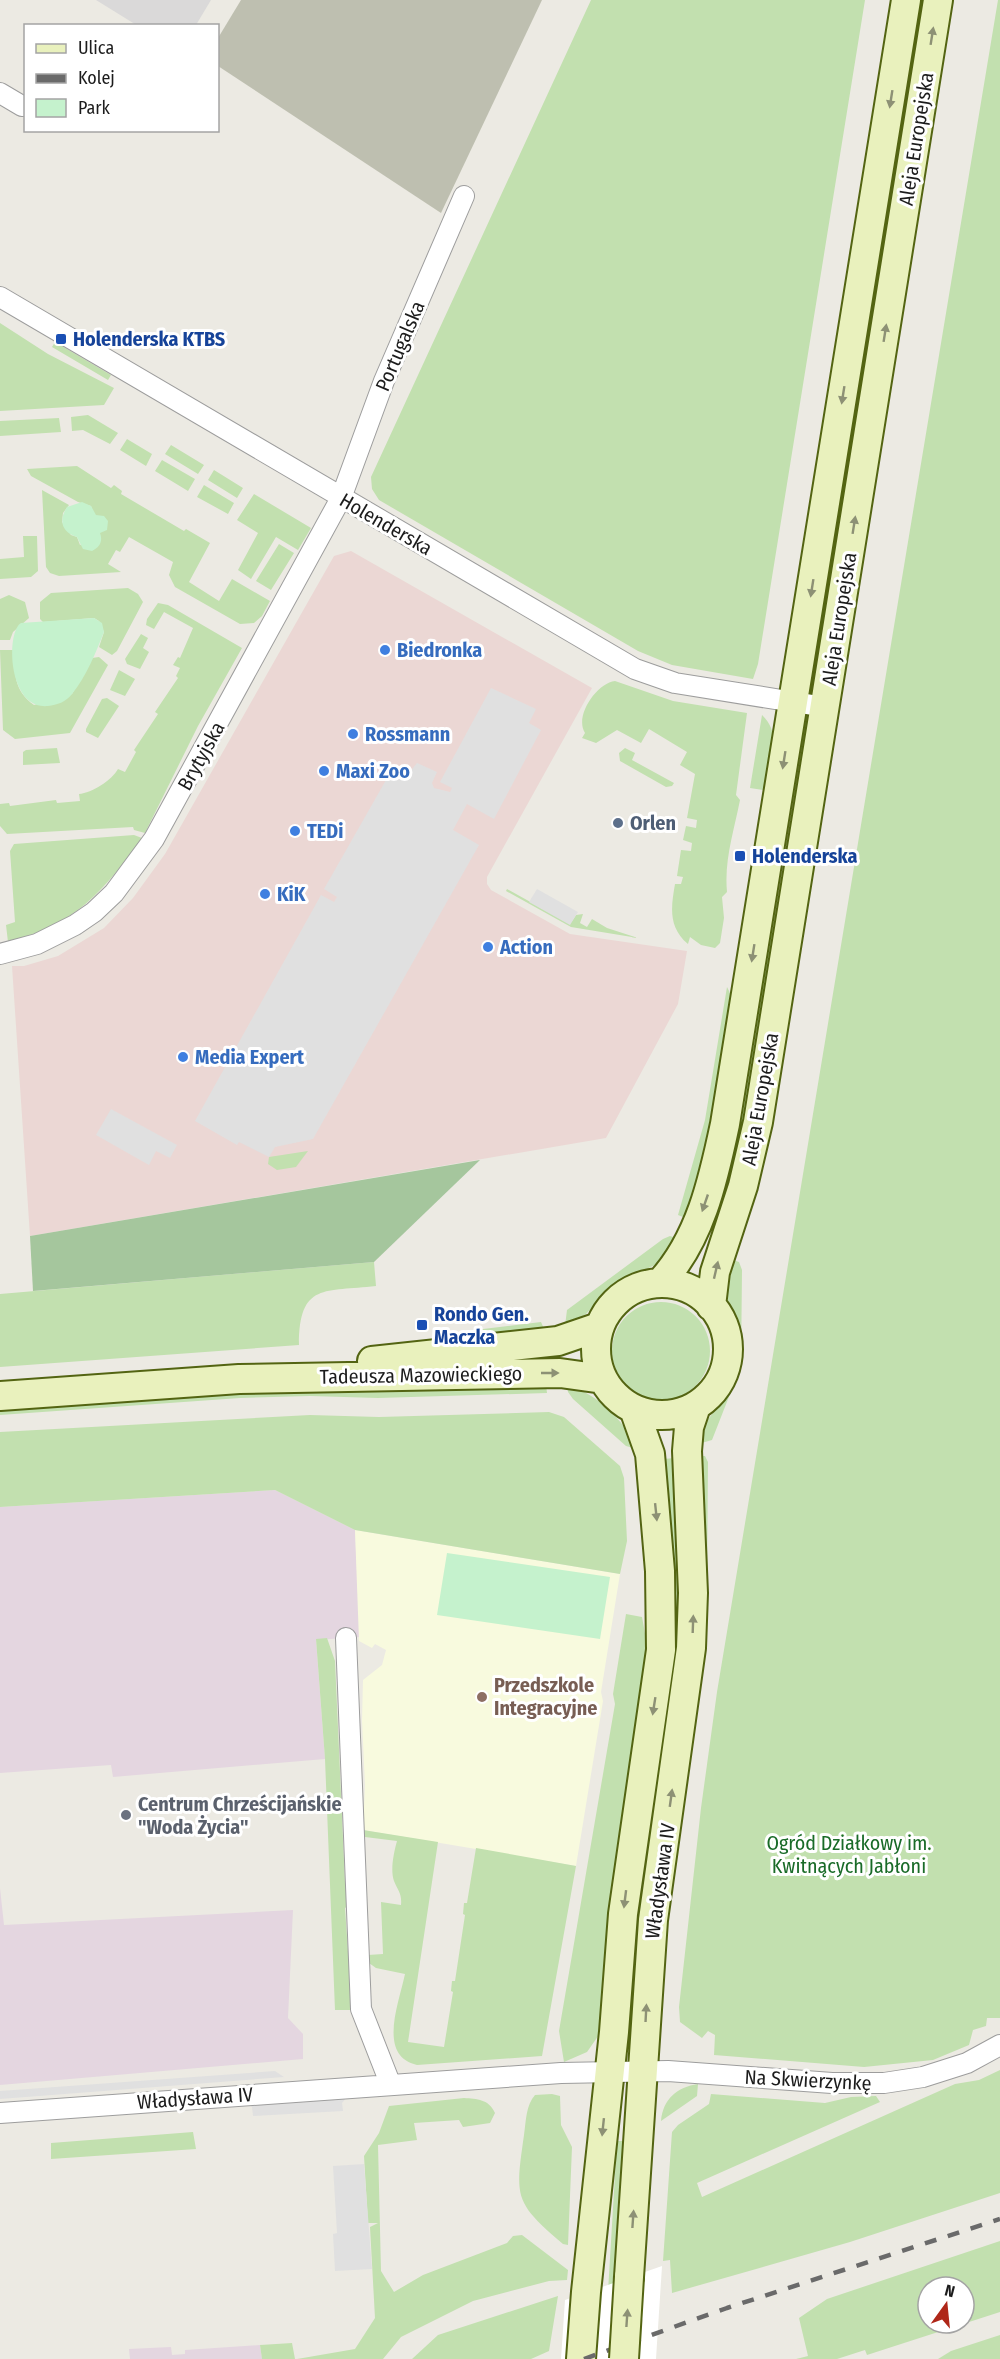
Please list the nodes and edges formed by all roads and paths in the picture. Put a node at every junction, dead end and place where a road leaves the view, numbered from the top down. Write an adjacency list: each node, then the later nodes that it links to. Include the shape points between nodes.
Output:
1 (906, 0): 8 (main road, Aleja Europejska, one-way to 8)
2 (938, 0): 9 (main road, Aleja Europejska, one-way to 2)
3 (0, 93): 4 (street)
4 (22, 106)
5 (464, 196): 7 (street, Portugalska, via 384,381)
6 (0, 297): 7 (street, Holenderska)
7 (341, 498): 8 (street, Holenderska, via 635,669 675,683); 10 (street, Brytyjska, via 201,757 131,871 94,912 75,925 37,944)
8 (793, 702): 9 (street, Holenderska); 11 (main road, Aleja Europejska, one-way to 11, via 720,1146 693,1234 679,1261)
9 (825, 707): 12 (main road, Aleja Europejska, one-way to 9, via 715,1272 758,1122)
10 (0, 954)
11 (660, 1283): 12 (main road, via 688,1289); 13 (main road, via 623,1296)
12 (711, 1306): 17 (main road, via 726,1335 727,1359 719,1383)
13 (599, 1327): 14 (main road, Tadeusza Mazowieckiego, via 558,1341 314,1365); 15 (main road, via 596,1353)
14 (239, 1379): 15 (main road, Tadeusza Mazowieckiego, one-way to 15, via 560,1373); 16 (main road, Tadeusza Mazowieckiego)
15 (603, 1379): 18 (main road, via 615,1397)
16 (0, 1396)
17 (696, 1406): 18 (main road, via 665,1415); 21 (main road, Władysława IV, one-way to 17, via 655,1906 692,1648 687,1451)
18 (634, 1409): 22 (main road, Władysława IV, one-way to 22, via 650,1454 662,1632 624,1904)
19 (346, 1638): 23 (street, via 361,2009)
20 (1000, 2045): 21 (street, Na Skwierzynkę, via 967,2063 923,2077 884,2083 832,2084)
21 (643, 2071): 22 (street, Na Skwierzynkę); 26 (main road, Władysława IV, one-way to 21, bridge)
22 (610, 2072): 23 (street, Władysława IV); 25 (main road, Władysława IV, one-way to 25)
23 (390, 2083): 24 (street, Władysława IV)
24 (0, 2113)
25 (581, 2359)
26 (624, 2359)

